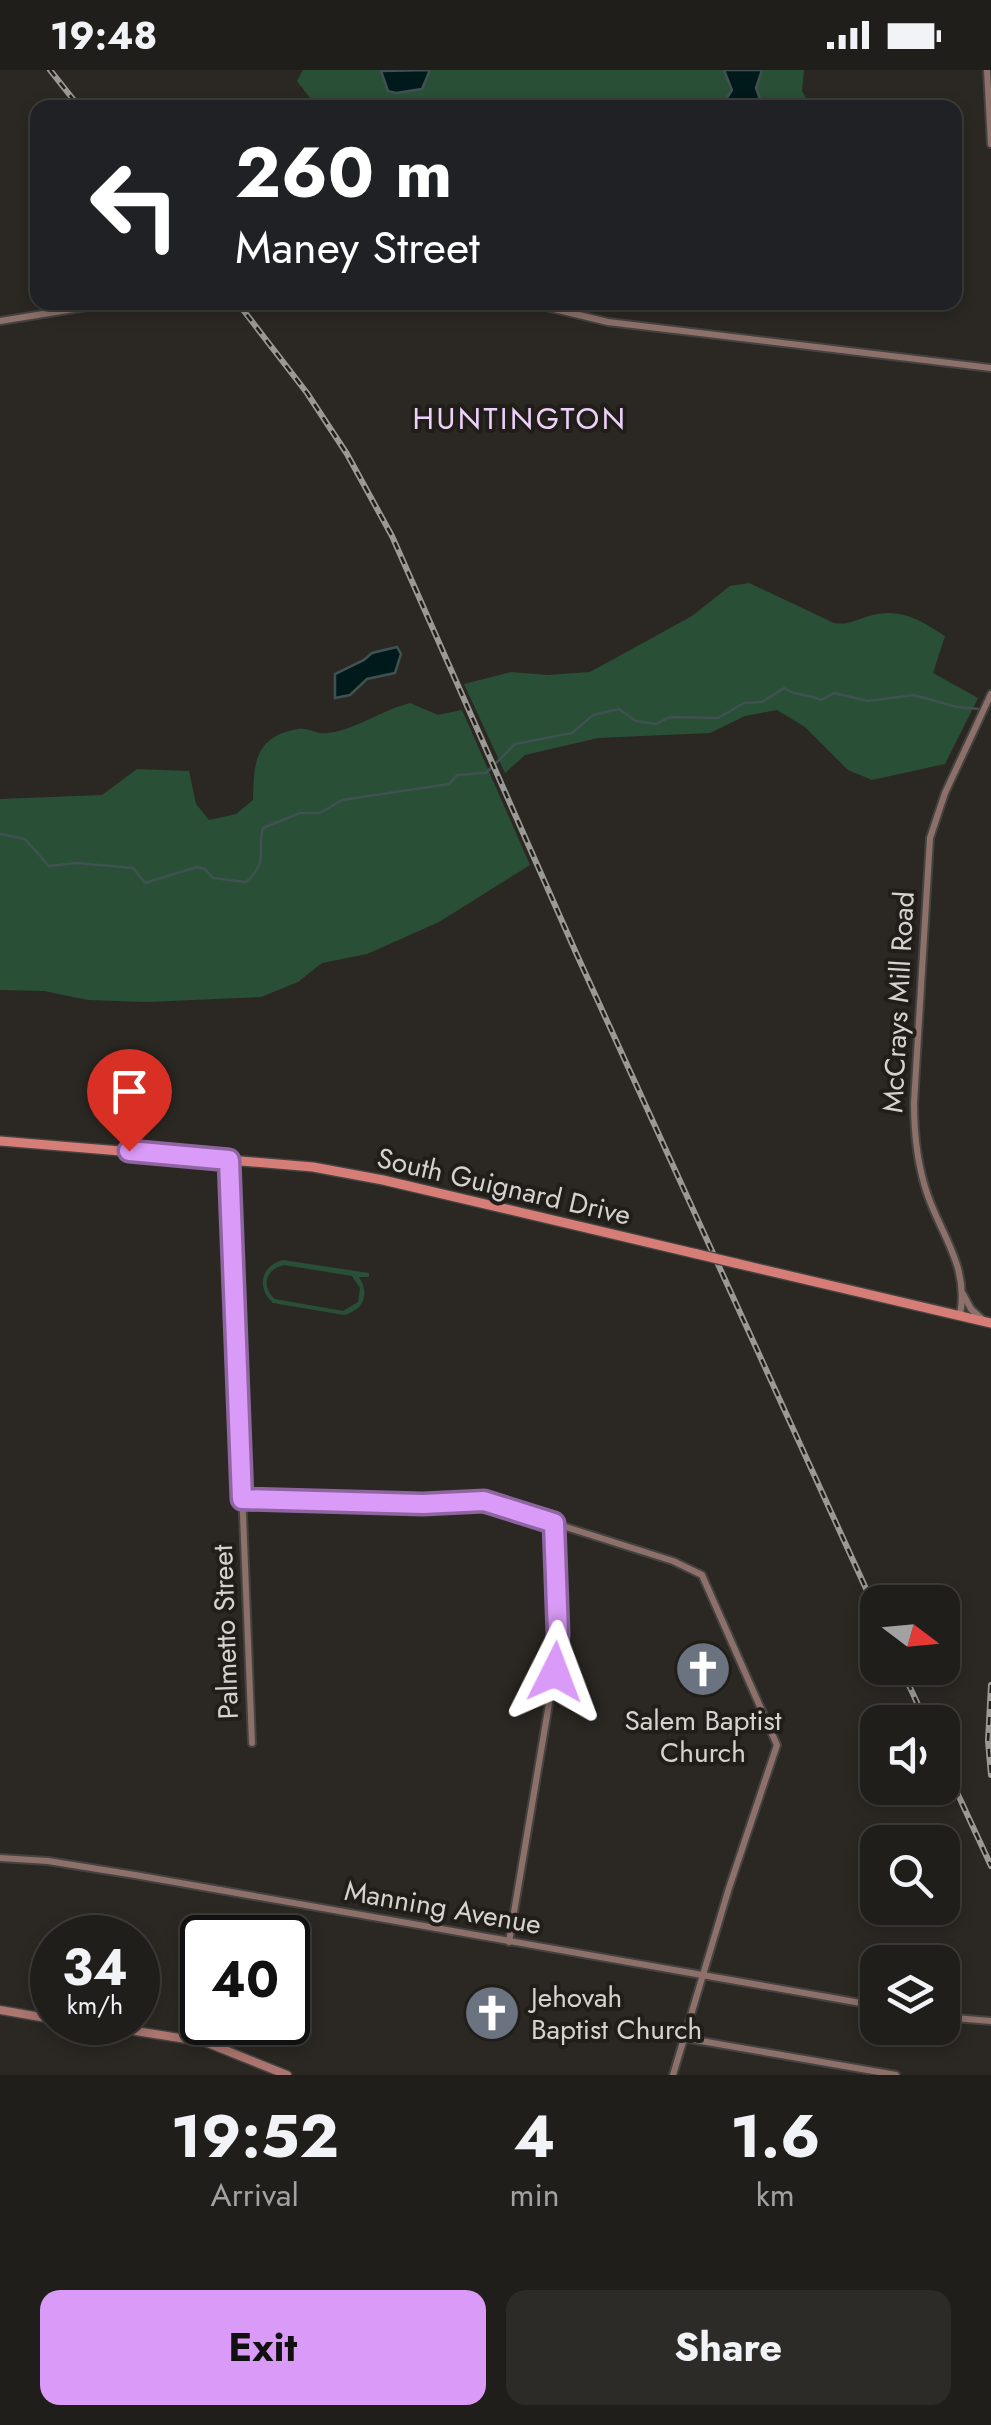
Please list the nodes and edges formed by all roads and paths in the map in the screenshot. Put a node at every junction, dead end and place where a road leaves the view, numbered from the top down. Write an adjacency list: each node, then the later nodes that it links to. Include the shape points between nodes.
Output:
1 (988, 70): 2 (street)
2 (991, 144)
3 (68, 310): 5 (street)
4 (558, 310): 6 (street, via 608,322)
5 (0, 321)
6 (991, 368)
7 (990, 696): 10 (street, McCrays Mill Road, via 930,838 914,1103 920,1171 957,1258)
8 (0, 1141): 9 (highway, South Guignard Drive)
9 (229, 1160): 11 (highway, South Guignard Drive, bridge, via 384,1180); 13 (street, Palmetto Street)
10 (963, 1292): 11 (street, McCrays Mill Road); 12 (street)
11 (960, 1316): 12 (highway, South Guignard Drive)
12 (988, 1322)
13 (242, 1499): 14 (street, via 484,1501); 15 (street, Palmetto Street)
14 (554, 1523): 17 (street, via 557,1656); 18 (street, via 703,1577 777,1745)
15 (252, 1743)
16 (0, 1858): 17 (street, Manning Avenue)
17 (509, 1942): 18 (street, Manning Avenue)
18 (704, 1976): 19 (street, Manning Avenue); 25 (street)
19 (860, 2003)
20 (0, 2010): 21 (main road)
21 (30, 2015)
22 (960, 2018): 23 (street)
23 (990, 2021)
24 (160, 2035): 26 (main road, via 205,2042)
25 (684, 2038): 27 (street); 28 (street)
26 (287, 2075)
27 (673, 2075)
28 (896, 2075)

